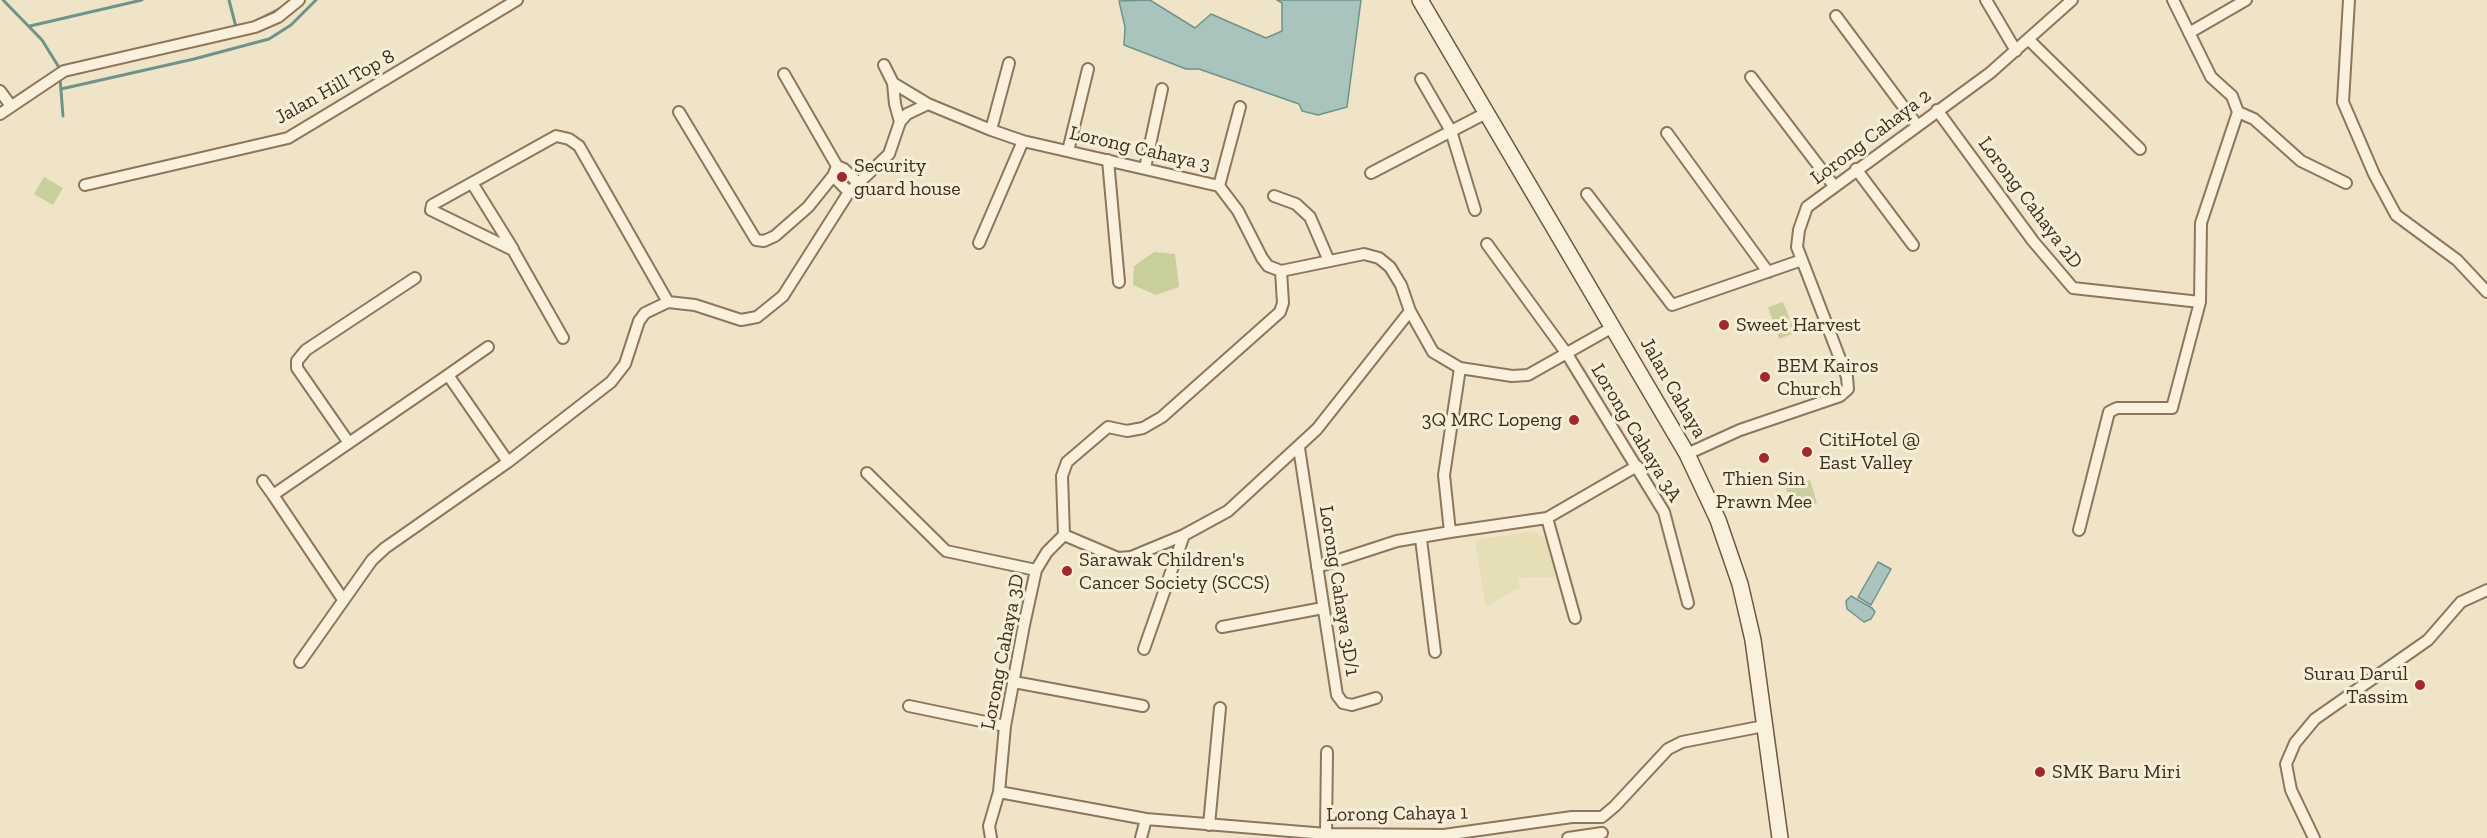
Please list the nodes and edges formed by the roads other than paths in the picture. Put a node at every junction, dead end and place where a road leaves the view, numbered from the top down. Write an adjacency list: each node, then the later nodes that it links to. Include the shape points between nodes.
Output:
1 (299, 0): 23 (street, via 278,17 255,27 64,71)
2 (517, 0): 46 (street, Jalan Hill Top 8, via 288,138)
3 (1420, 0): 28 (street, Jalan Cahaya)
4 (1986, 0): 12 (street)
5 (2072, 0): 11 (street, Lorong Cahaya 2)
6 (2173, 0): 10 (street)
7 (2246, 0): 10 (street)
8 (2349, 0): 63 (street, via 2343,102 2374,174 2396,215 2457,260)
9 (1836, 16): 31 (street)
10 (2189, 33): 27 (street, via 2211,77 2232,96)
11 (2029, 40): 12 (street, Lorong Cahaya 2); 36 (street)
12 (2016, 51): 25 (street, Lorong Cahaya 2)
13 (1009, 63): 32 (street)
14 (884, 65): 19 (street)
15 (1088, 69): 37 (street)
16 (784, 74): 41 (street)
17 (1751, 77): 48 (street)
18 (1421, 79): 33 (street)
19 (893, 83): 22 (street, Lorong Cahaya 3); 30 (street)
20 (1162, 89): 39 (street)
21 (0, 91): 23 (street)
22 (928, 104): 30 (street, via 907,114); 32 (street, Lorong Cahaya 3)
23 (11, 106): 29 (street)
24 (1240, 107): 47 (street)
25 (1937, 110): 31 (street, Lorong Cahaya 2); 65 (street, Lorong Cahaya 2D, via 2033,241 2073,288)
26 (679, 112): 41 (street, via 756,240 775,236 808,207)
27 (2238, 112): 45 (street, via 2254,119 2301,161); 65 (street, via 2201,223)
28 (1486, 113): 33 (street); 67 (street, Jalan Cahaya)
29 (0, 114)
30 (900, 123): 44 (street, via 889,154)
31 (1917, 124): 40 (street, Lorong Cahaya 2)
32 (991, 130): 35 (street, Lorong Cahaya 3)
33 (1451, 131): 42 (street); 52 (street)
34 (1667, 133): 60 (street)
35 (1023, 141): 37 (street, Lorong Cahaya 3); 53 (street)
36 (2140, 148)
37 (1068, 151): 38 (street, Lorong Cahaya 3)
38 (1108, 160): 39 (street, Lorong Cahaya 3); 62 (street)
39 (1145, 168): 47 (street, Lorong Cahaya 3)
40 (1856, 169): 48 (street, Lorong Cahaya 2); 55 (street)
41 (835, 171): 44 (street, via 844,169); 49 (street)
42 (1371, 173)
43 (472, 183): 56 (street); 56 (street, via 432,205 432,210); 64 (street, via 556,136 569,139 579,146)
44 (859, 183): 49 (street)
45 (2346, 183)
46 (85, 185)
47 (1219, 186): 59 (street, Lorong Cahaya 3, via 1238,211 1262,258 1268,266)
48 (1834, 186): 57 (street, Lorong Cahaya 2, via 1808,207 1797,247)
49 (849, 192): 64 (street, via 783,296 757,317 741,320 695,305)
50 (1587, 194): 60 (street, via 1671,305)
51 (1274, 196): 58 (street, via 1296,204 1311,217)
52 (1474, 210)
53 (979, 243)
54 (1487, 244): 70 (street, Lorong Cahaya 3A)
55 (1913, 245)
56 (513, 250): 68 (street)
57 (1802, 260): 60 (street); 75 (street, Lorong Cahaya 2, via 1847,377 1848,389 1840,396 1740,430)
58 (1329, 261): 59 (street); 66 (street, via 1364,254 1379,258 1401,285)
59 (1281, 271): 84 (street, via 1280,312 1162,417 1143,428 1127,431 1107,427 1067,462 1062,476)
60 (1768, 272)
61 (415, 278): 73 (street, via 306,351 297,361 297,368)
62 (1119, 282)
63 (2487, 292)
64 (668, 302): 76 (street, via 645,313 639,321 625,364 612,382)
65 (2200, 302): 82 (street, via 2172,408 2117,408 2109,412)
66 (1410, 311): 71 (street, via 1433,352); 74 (street)
67 (1613, 327): 70 (street); 75 (street, Jalan Cahaya)
68 (563, 338)
69 (488, 347): 72 (street)
70 (1567, 354): 71 (street, via 1528,375); 77 (street, Lorong Cahaya 3A)
71 (1461, 368): 83 (street, via 1444,475)
72 (448, 375): 73 (street); 76 (street)
73 (349, 443): 80 (street)
74 (1299, 448): 85 (street, via 1228,511); 87 (street, Lorong Cahaya 3D/1)
75 (1687, 454): 104 (street, Jalan Cahaya, via 1718,520 1740,584 1753,640)
76 (508, 462): 90 (street, via 385,548)
77 (1637, 466): 81 (street); 91 (street, Lorong Cahaya 3A, via 1664,512)
78 (867, 472): 88 (street, via 946,551)
79 (263, 481): 80 (street)
80 (273, 495): 90 (street)
81 (1547, 518): 83 (street); 93 (street)
82 (2079, 530)
83 (1450, 532): 86 (street)
84 (1064, 535): 85 (street, via 1118,558 1131,557); 88 (street, Lorong Cahaya 3D)
85 (1184, 535): 95 (street)
86 (1421, 539): 87 (street, via 1397,542); 96 (street)
87 (1317, 567): 92 (street, Lorong Cahaya 3D/1)
88 (1036, 570): 98 (street, Lorong Cahaya 3D)
89 (2487, 590): 117 (street, via 2461,602 2428,640 2315,719 2295,743 2286,764 2291,790)
90 (342, 598): 97 (street)
91 (1688, 603)
92 (1323, 609): 94 (street); 99 (street, Lorong Cahaya 3D/1, via 1337,695 1343,703 1352,705)
93 (1575, 618)
94 (1222, 627)
95 (1144, 648)
96 (1435, 652)
97 (300, 662)
98 (1014, 682): 101 (street); 103 (street, Lorong Cahaya 3D)
99 (1376, 698)
100 (909, 706): 103 (street)
101 (1143, 706)
102 (1220, 708): 109 (street)
103 (1005, 726): 106 (street, Lorong Cahaya 3D)
104 (1764, 726): 107 (street, via 1668,748); 116 (street, Jalan Cahaya)
105 (1327, 752): 110 (street)
106 (999, 792): 108 (street, Lorong Cahaya 1); 113 (street, Lorong Cahaya 3D, via 989,826)
107 (1602, 817): 111 (street, Lorong Cahaya 1, via 1572,817); 112 (street)
108 (1146, 819): 109 (street, Lorong Cahaya 1); 114 (street)
109 (1209, 825): 110 (street, Lorong Cahaya 1)
110 (1326, 834): 111 (street, Lorong Cahaya 1)
111 (1444, 836)
112 (1603, 836): 115 (street)
113 (991, 838)
114 (1141, 838)
115 (1568, 838)
116 (1780, 838)
117 (2314, 838)

